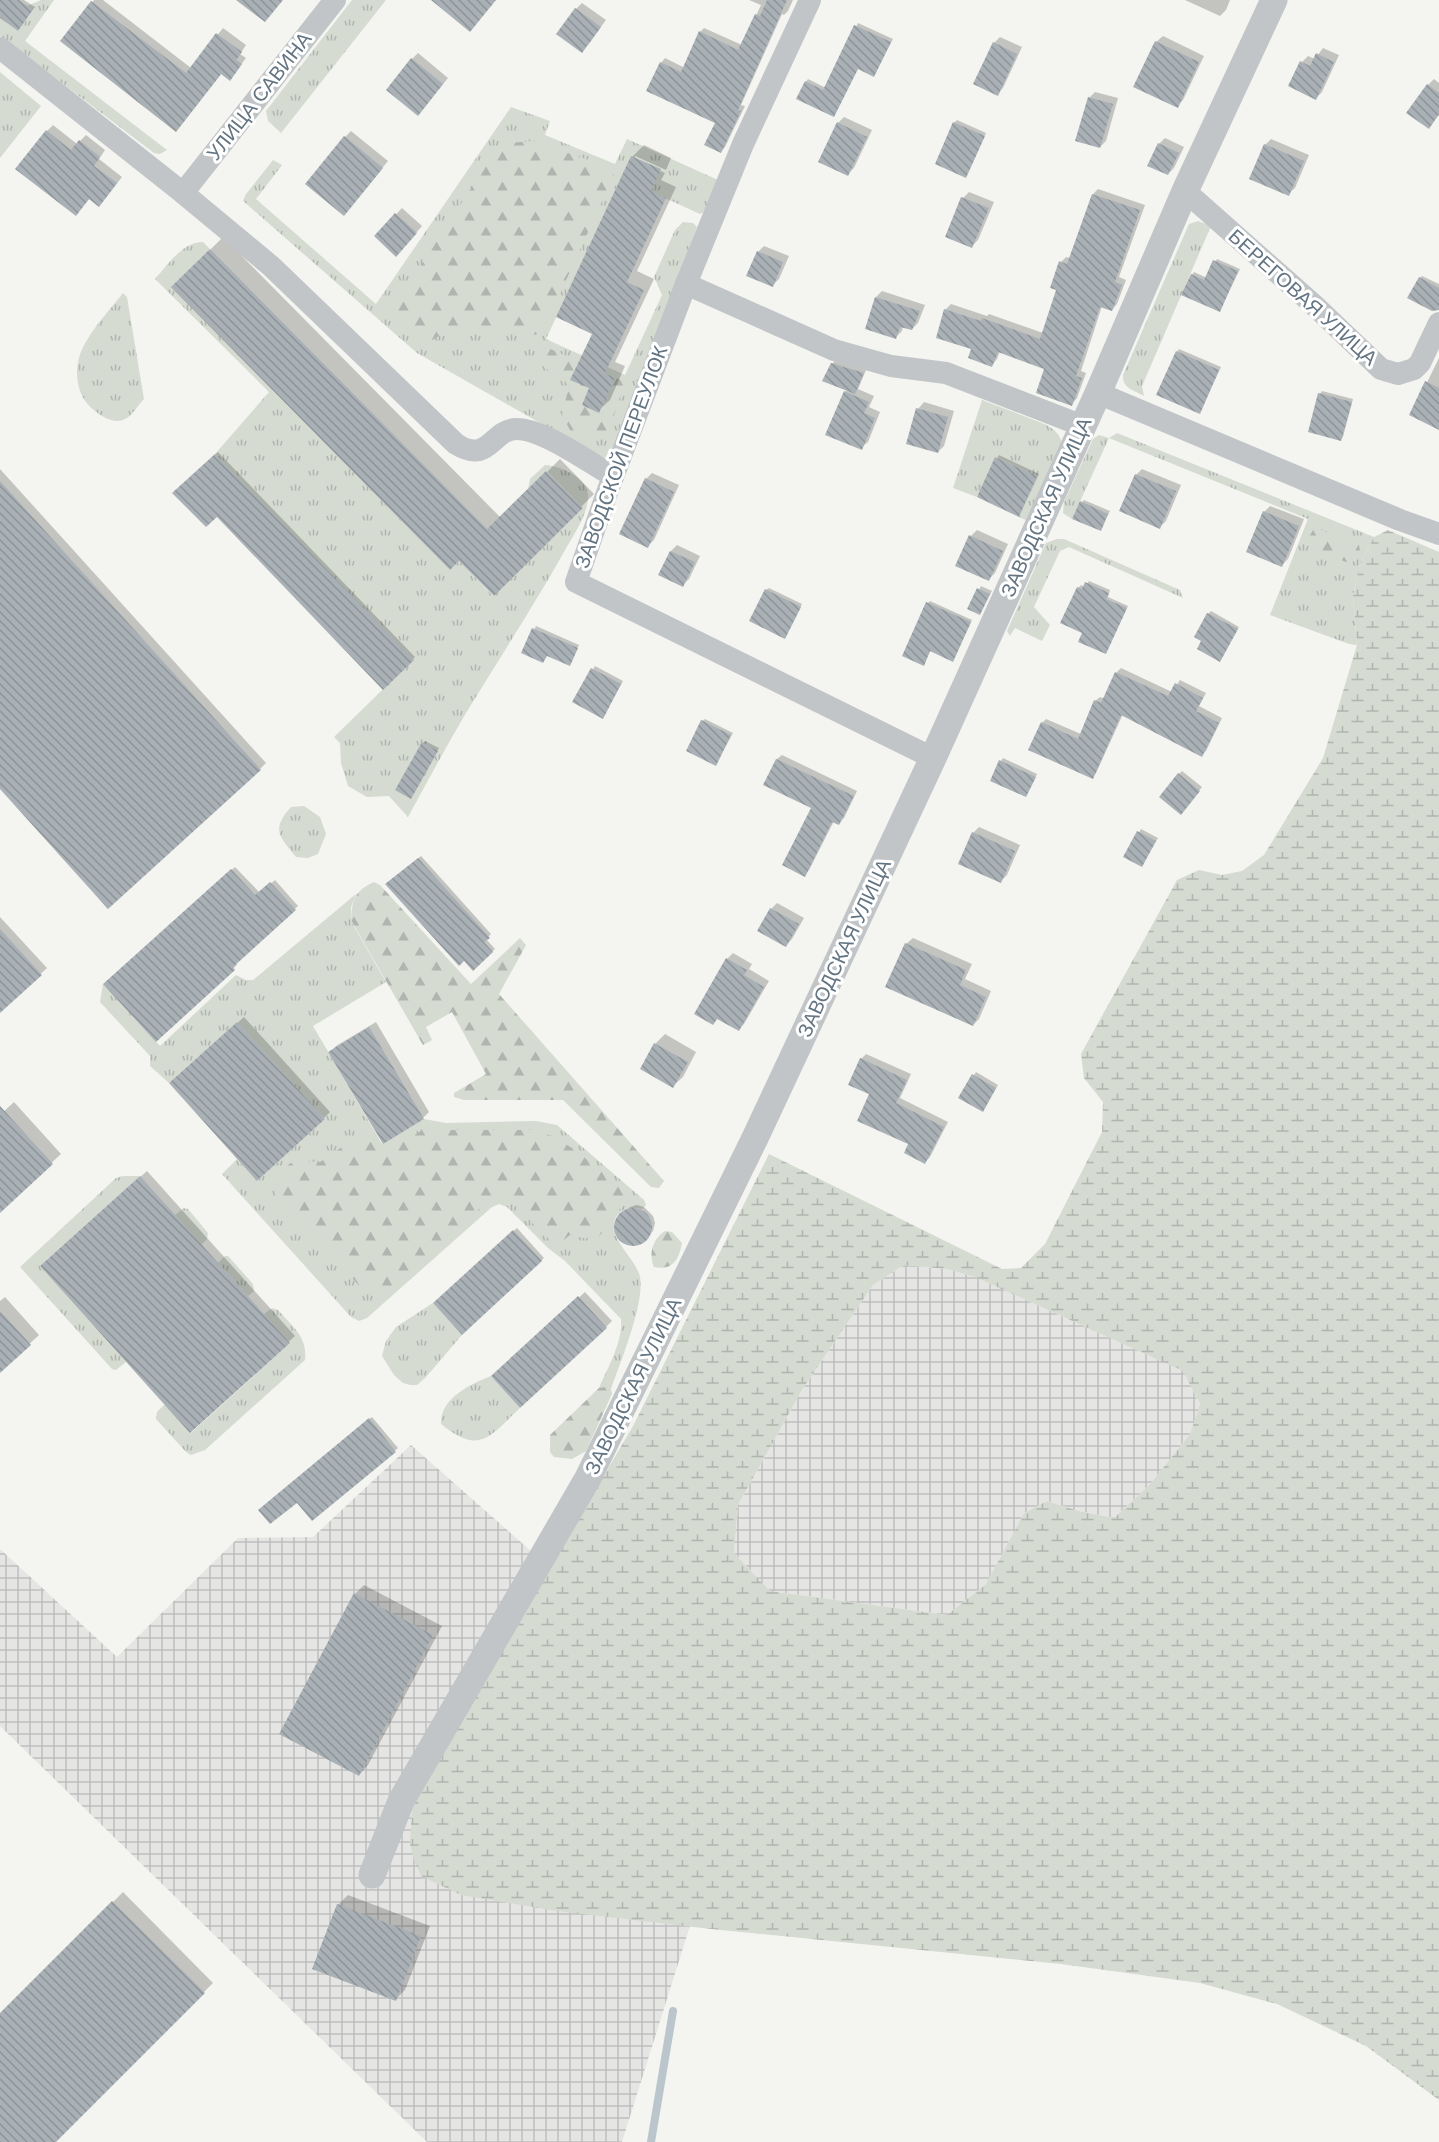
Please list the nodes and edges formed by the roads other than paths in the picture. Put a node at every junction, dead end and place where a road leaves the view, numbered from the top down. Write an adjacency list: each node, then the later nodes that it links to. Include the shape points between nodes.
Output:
1 (335, 0): 6 (street, УЛИЦА САВИНА)
2 (810, 0): 7 (street, ЗАВОДСКОЙ ПЕРЕУЛОК, via 743,144)
3 (1274, 0): 5 (street, ЗАВОДСКАЯ УЛИЦА)
4 (0, 48): 6 (street)
5 (1185, 191): 8 (street, БЕРЕГОВАЯ УЛИЦА, via 1382,369 1398,374 1413,369); 9 (street, ЗАВОДСКАЯ УЛИЦА)
6 (183, 193): 11 (street, via 271,266 456,444 474,451 509,430 527,430)
7 (686, 284): 10 (street, via 834,350 891,366 946,373); 11 (street, ЗАВОДСКОЙ ПЕРЕУЛОК)
8 (1439, 323)
9 (1098, 393): 10 (street, ЗАВОДСКАЯ УЛИЦА); 12 (street)
10 (1083, 426): 13 (street, ЗАВОДСКАЯ УЛИЦА)
11 (613, 476): 13 (street, ЗАВОДСКОЙ ПЕРЕУЛОК, via 576,582)
12 (1439, 534)
13 (933, 758): 14 (street, ЗАВОДСКАЯ УЛИЦА, via 755,1138 593,1467 401,1801)
14 (372, 1875)

